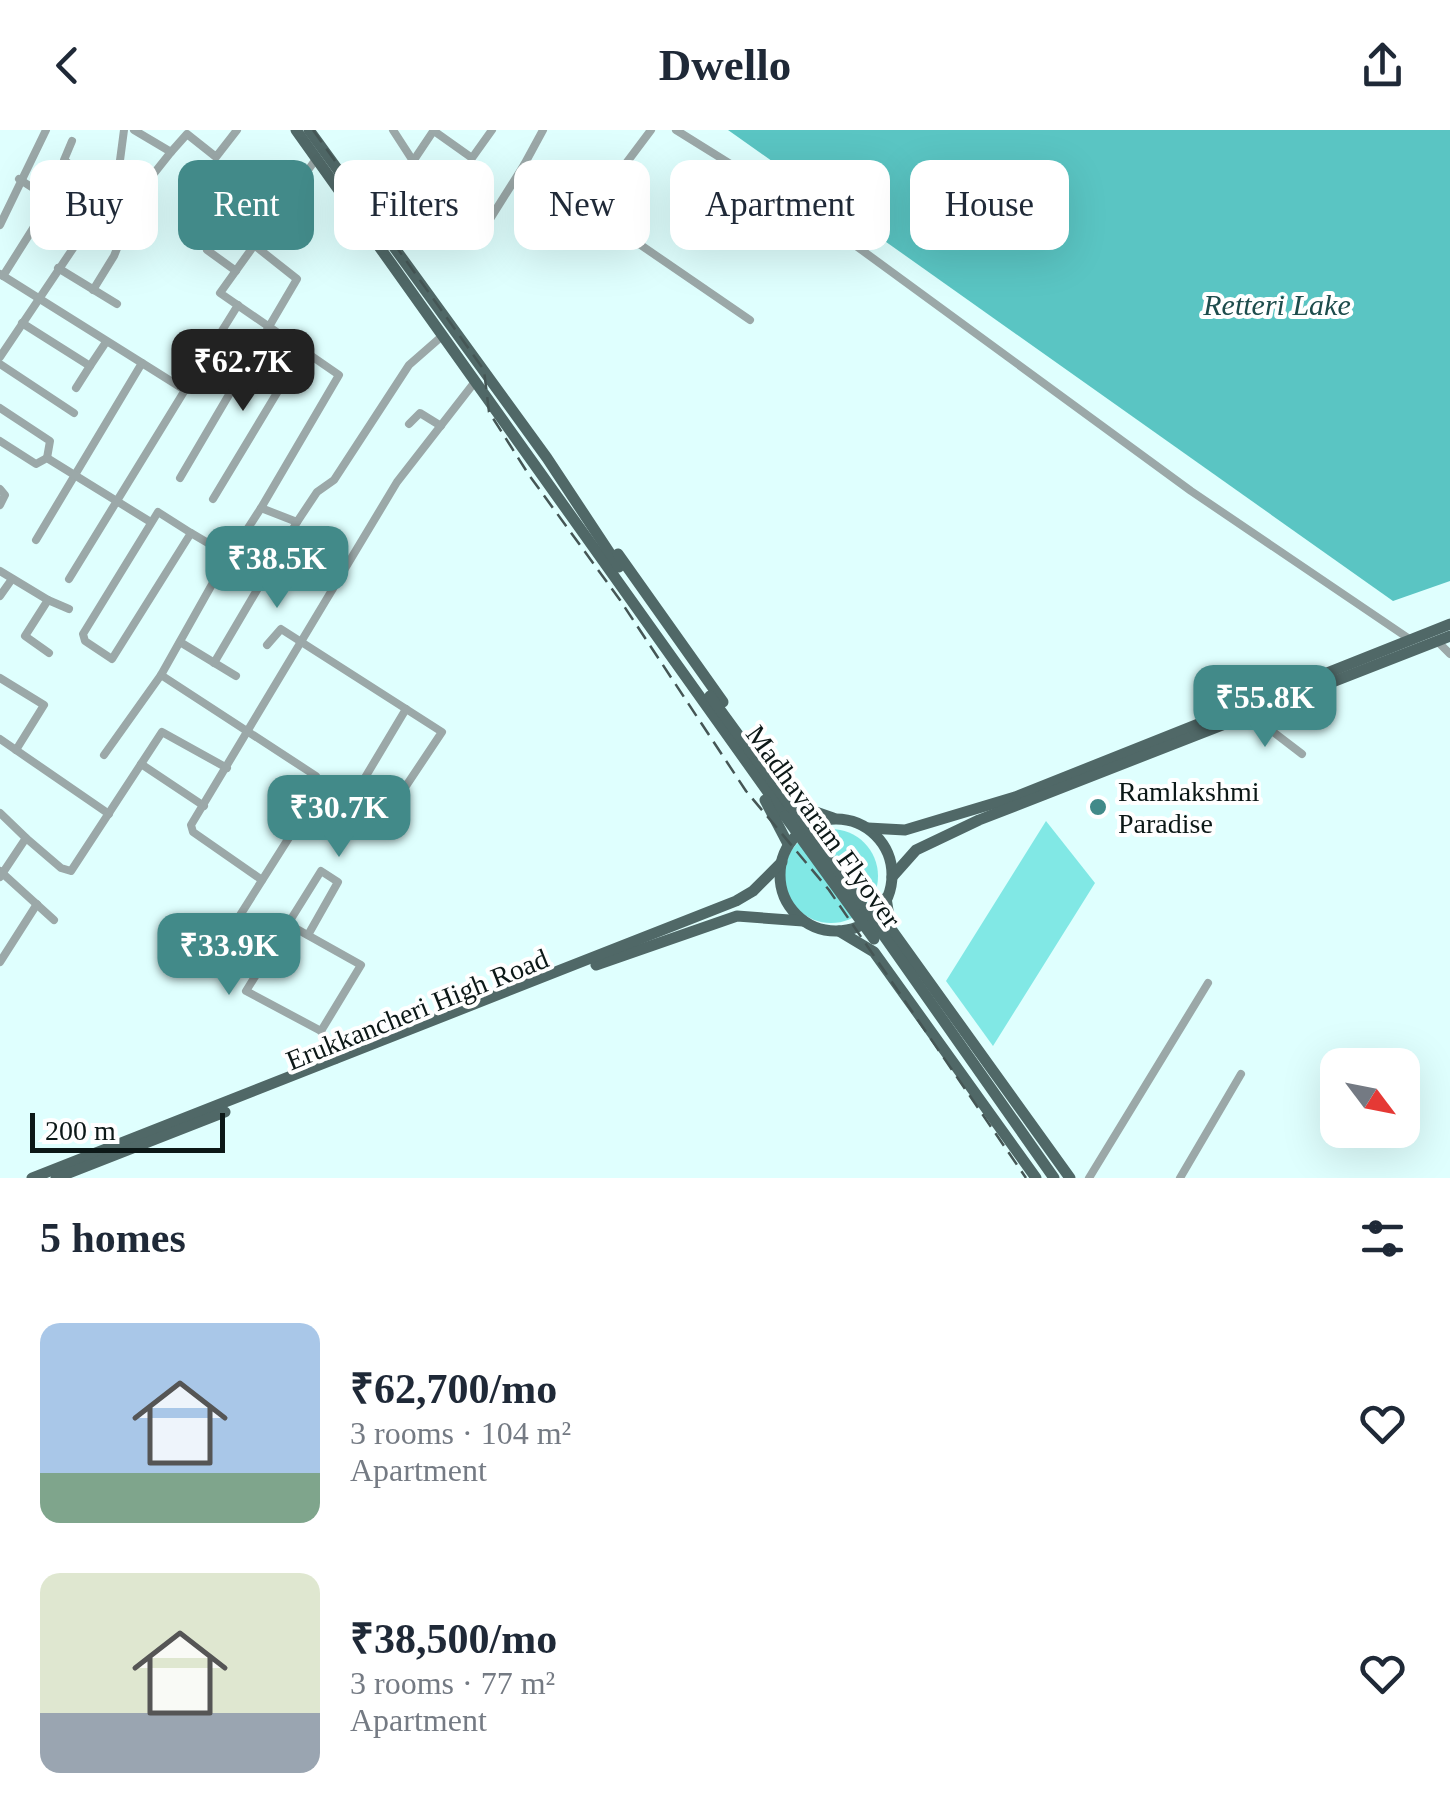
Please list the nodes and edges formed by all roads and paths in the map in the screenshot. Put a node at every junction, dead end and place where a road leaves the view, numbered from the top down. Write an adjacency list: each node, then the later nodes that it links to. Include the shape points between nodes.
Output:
1 (46, 130): 26 (street)
2 (124, 130): 18 (street)
3 (134, 130): 15 (street)
4 (237, 130): 15 (street, via 216,157 187,134)
5 (296, 130): 16 (main road)
6 (309, 130): 24 (main road)
7 (393, 130): 19 (street)
8 (434, 130): 9 (street, via 472,158); 20 (street)
9 (492, 130)
10 (528, 130): 13 (street)
11 (651, 130): 22 (street)
12 (676, 130): 86 (street, via 822,221)
13 (541, 134): 21 (street)
14 (72, 142): 17 (street)
15 (171, 152): 25 (street)
16 (316, 159): 23 (street); 49 (main road)
17 (64, 160)
18 (120, 160)
19 (412, 160)
20 (414, 160)
21 (527, 160)
22 (628, 160)
23 (314, 162)
24 (334, 166)
25 (158, 170)
26 (19, 179): 28 (street); 30 (street)
27 (514, 180): 29 (street)
28 (30, 186)
29 (494, 211)
30 (0, 225)
31 (30, 233): 41 (street)
32 (70, 250): 39 (street)
33 (116, 250): 42 (street)
34 (208, 250): 40 (street)
35 (250, 250): 40 (street)
36 (260, 250): 48 (street, via 298,279)
37 (394, 250): 72 (main road)
38 (649, 250): 46 (street)
39 (58, 268): 42 (street); 43 (street)
40 (236, 270): 45 (street, via 220,293)
41 (2, 275): 43 (street)
42 (93, 290): 44 (street)
43 (38, 298): 47 (street); 50 (street)
44 (117, 304)
45 (238, 306): 48 (street); 57 (street)
46 (750, 320)
47 (22, 323): 52 (street); 54 (street)
48 (270, 326): 51 (street); 65 (street)
49 (441, 337): 55 (main road); 74 (street, via 409,365 334,480)
50 (106, 342): 53 (street); 54 (street)
51 (304, 348): 67 (street); 71 (street, via 339,376)
52 (0, 357): 59 (street)
53 (142, 363): 57 (street); 64 (street)
54 (90, 366): 56 (street)
55 (474, 383): 61 (street); 69 (main road)
56 (76, 388)
57 (185, 390): 68 (street)
58 (0, 408): 63 (street, via 50,441)
59 (74, 413)
60 (408, 424): 61 (street, via 420,413)
61 (441, 426): 87 (street, via 398,482)
62 (0, 441): 63 (street, via 36,464)
63 (46, 458): 64 (street)
64 (74, 477): 68 (street); 76 (street)
65 (180, 478)
66 (0, 489): 70 (street)
67 (214, 499)
68 (115, 503): 73 (street); 80 (street)
69 (562, 504): 72 (main road, Madhavaram Flyover); 113 (main road, via 761,794)
70 (0, 505)
71 (260, 508): 74 (street); 77 (street)
72 (577, 509): 110 (main road, via 584,503 791,796); 136 (main road, Madhavaram Flyover, bridge); 137 (main road, Madhavaram Flyover, bridge)
73 (149, 521): 75 (street, via 158,512); 75 (street, via 83,634 112,658)
74 (297, 522): 92 (street)
75 (191, 534): 77 (street)
76 (36, 540)
77 (228, 556): 88 (street)
78 (0, 570): 79 (street)
79 (12, 579): 81 (street); 82 (street)
80 (69, 579)
81 (0, 596)
82 (48, 600): 83 (street); 90 (street, via 25,636)
83 (70, 609)
84 (1450, 624): 86 (main road)
85 (1444, 638): 91 (street); 97 (main road)
86 (1410, 640): 111 (main road, via 1000,802 906,830)
87 (302, 641): 89 (street, via 277,630); 96 (street); 98 (street)
88 (180, 642): 92 (street); 93 (street)
89 (267, 646)
90 (49, 653)
91 (1450, 654)
92 (214, 663): 94 (street)
93 (161, 675): 98 (street); 102 (street)
94 (236, 676)
95 (0, 678): 100 (street, via 44,705)
96 (406, 709): 107 (street); 107 (street, via 441,734 382,822)
97 (1251, 715): 101 (street); 116 (main road, via 980,820 916,850)
98 (247, 729): 104 (street); 105 (street, via 316,776)
99 (0, 740): 100 (street)
100 (16, 750): 109 (street)
101 (1302, 754)
102 (104, 755)
103 (140, 764): 104 (street, via 166,732); 106 (street); 109 (street)
104 (227, 768): 106 (street)
105 (321, 787): 107 (street); 117 (street)
106 (204, 806): 117 (street, via 192,832)
107 (348, 806)
108 (0, 814): 112 (street)
109 (110, 814): 112 (street, via 71,871)
110 (834, 818): 111 (main road); 113 (main road, via 816,822)
111 (868, 828): 116 (main road, via 889,858)
112 (26, 838): 115 (street)
113 (788, 844): 114 (main road)
114 (782, 862): 118 (main road); 123 (main road, via 782,894)
115 (1, 874): 120 (street)
116 (892, 876): 119 (main road)
117 (262, 880): 127 (street, via 225,939)
118 (744, 896): 121 (main road); 131 (main road)
119 (886, 898): 125 (main road, via 867,921); 138 (main road, via 892,929)
120 (37, 904): 122 (street); 128 (street)
121 (749, 916): 123 (main road, Erukkancheri High Road); 134 (main road, Erukkancheri High Road, via 712,922 535,987)
122 (54, 920)
123 (803, 920): 125 (main road)
124 (286, 923): 126 (street); 126 (street, via 322,872 338,886); 130 (street, via 246,990)
125 (839, 931): 135 (main road, via 874,952)
126 (308, 934): 130 (street, via 361,965)
127 (238, 947)
128 (0, 962)
129 (1208, 983): 139 (street)
130 (321, 1032): 131 (street)
131 (336, 1060): 133 (main road)
132 (1241, 1074): 140 (street)
133 (32, 1178)
134 (56, 1178)
135 (1036, 1178)
136 (1044, 1178)
137 (1054, 1178)
138 (1070, 1178)
139 (1090, 1178)
140 (1180, 1178)

